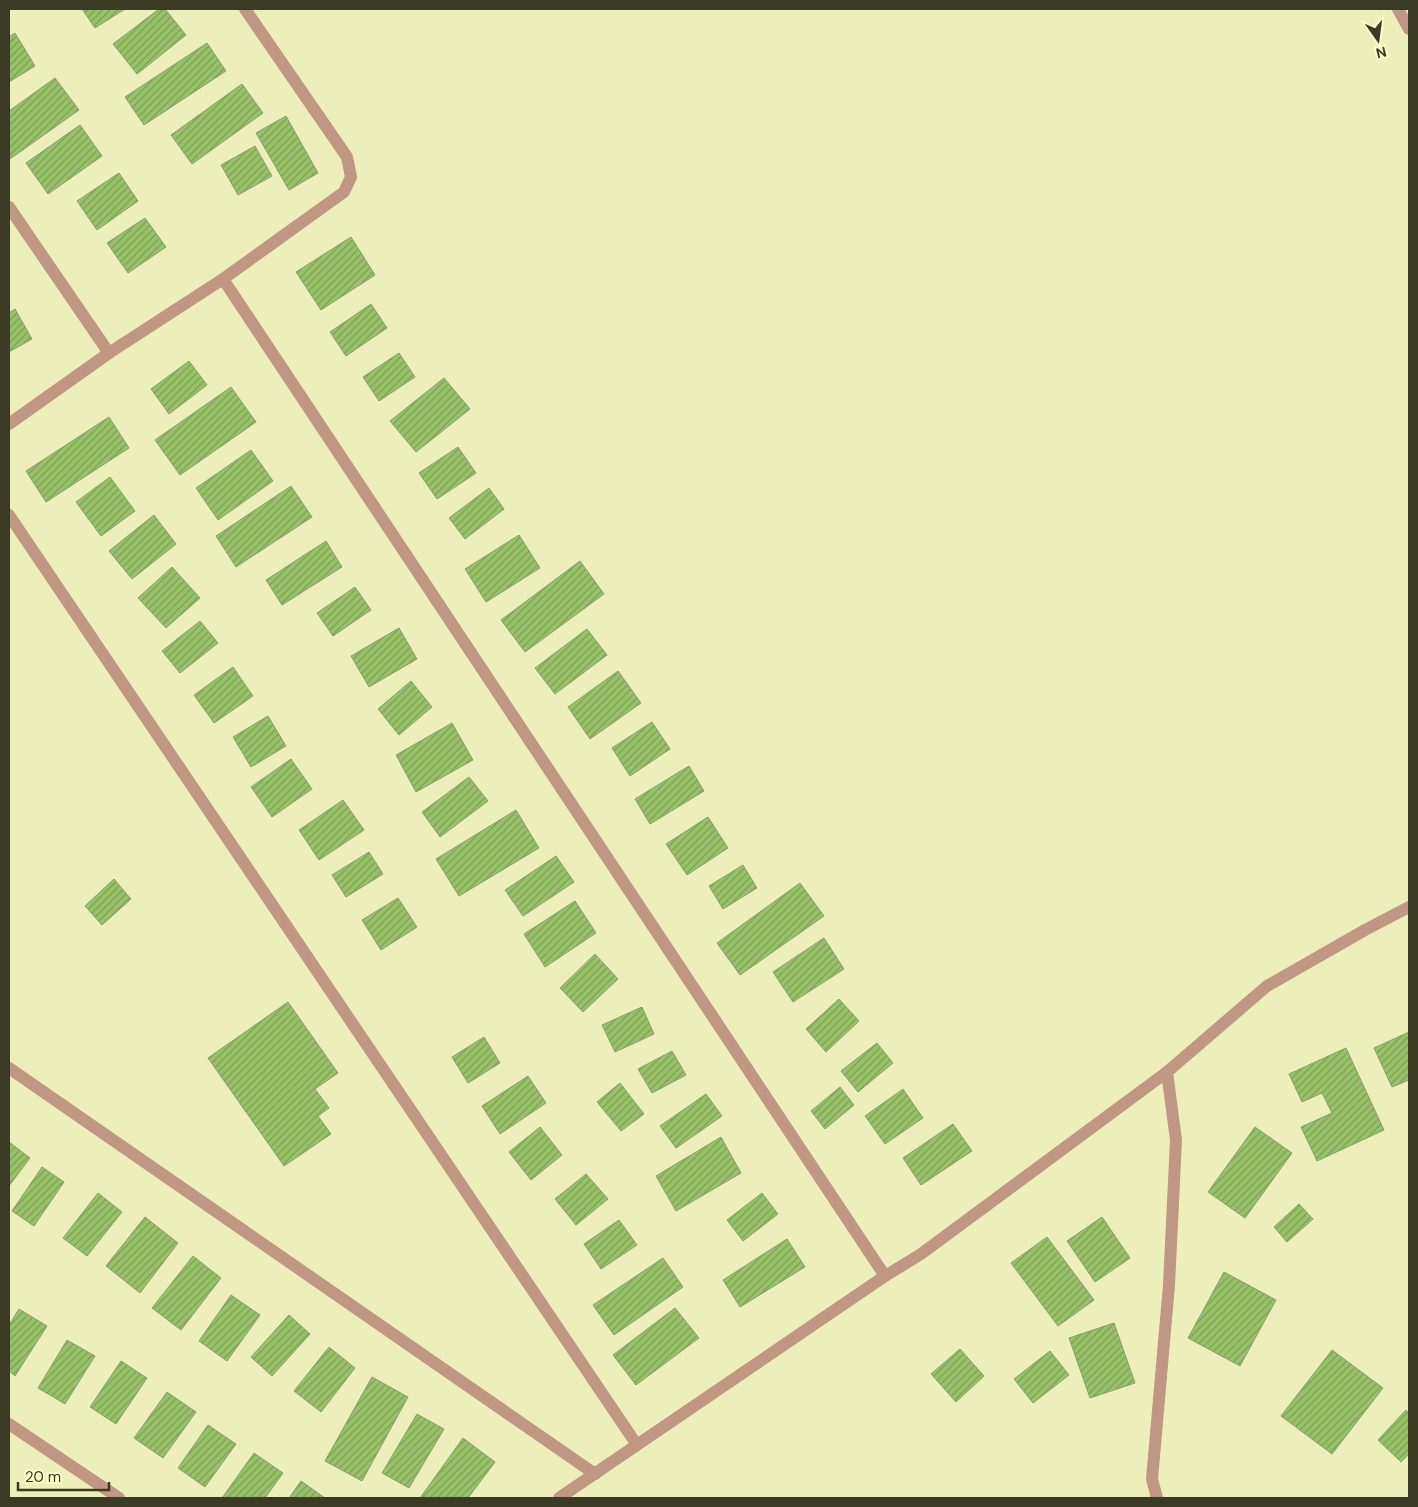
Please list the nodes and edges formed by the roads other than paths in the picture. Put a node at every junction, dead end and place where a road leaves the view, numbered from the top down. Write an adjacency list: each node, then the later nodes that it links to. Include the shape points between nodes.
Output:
1 (245, 9): 5 (street, via 347,157 350,177 344,192)
2 (1398, 9): 3 (street)
3 (1409, 29)
4 (9, 207): 6 (street)
5 (223, 279): 6 (street); 12 (street)
6 (109, 353): 7 (street)
7 (9, 424)
8 (9, 515): 14 (street)
9 (1409, 907): 11 (street, via 1267,986)
10 (9, 1068): 15 (street)
11 (1168, 1072): 12 (street, via 921,1254); 18 (street, via 1176,1140 1169,1285 1152,1479)
12 (885, 1276): 14 (street)
13 (9, 1424): 16 (street)
14 (637, 1445): 15 (street)
15 (595, 1474): 17 (street)
16 (119, 1498)
17 (559, 1498)
18 (1157, 1498)

